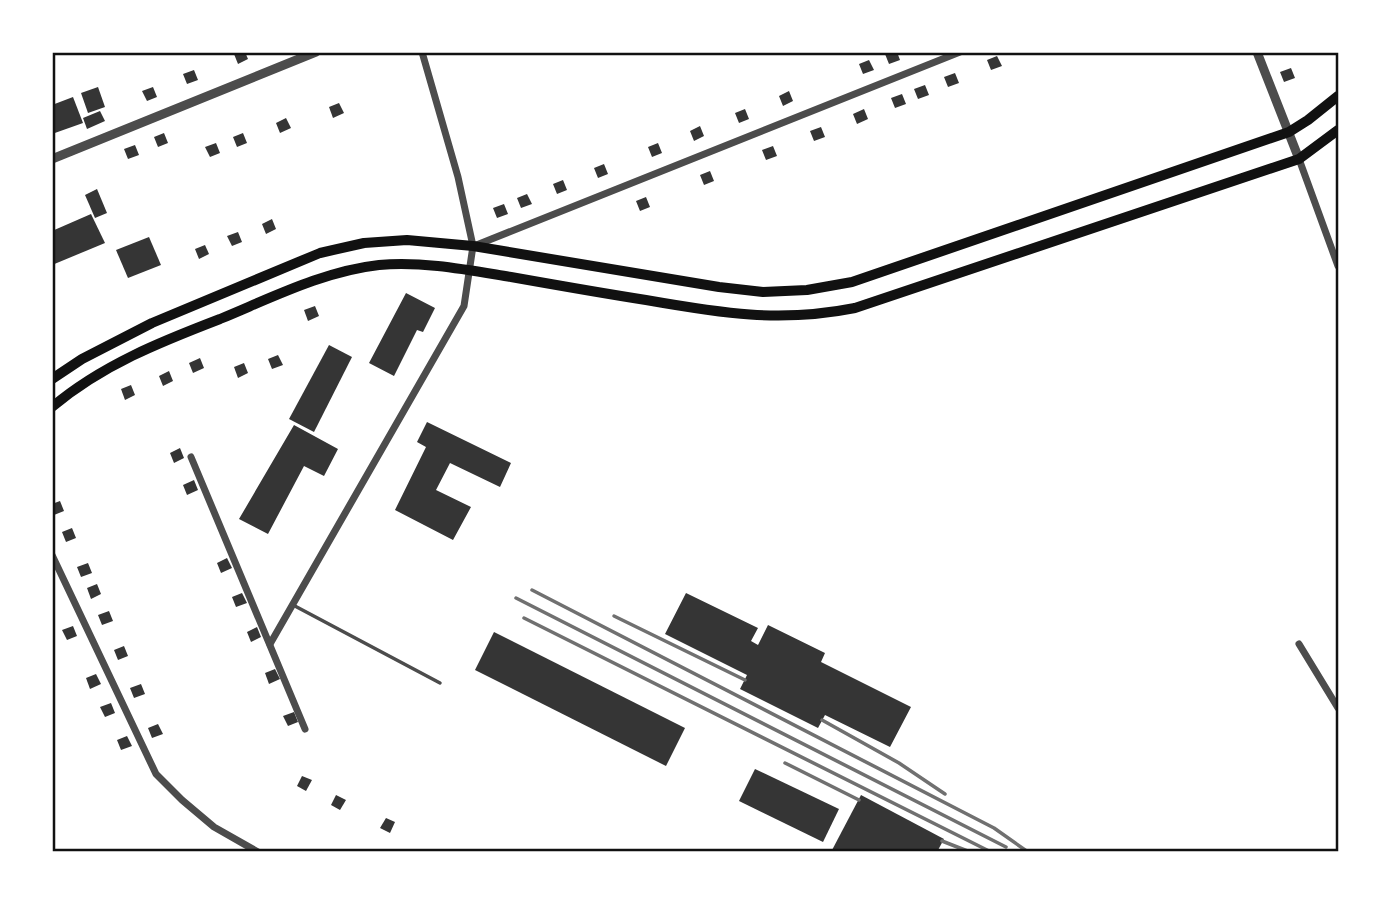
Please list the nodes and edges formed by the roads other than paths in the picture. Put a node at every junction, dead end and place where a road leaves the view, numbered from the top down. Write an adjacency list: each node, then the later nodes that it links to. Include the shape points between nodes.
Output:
1 (316, 52): 8 (street)
2 (422, 52): 10 (street)
3 (960, 52): 10 (street)
4 (1257, 52): 7 (street)
5 (1339, 96): 7 (main road)
6 (1339, 130): 9 (main road)
7 (1289, 132): 9 (street); 10 (main road, via 852,282 807,290 719,287)
8 (52, 159)
9 (1299, 159): 11 (street); 12 (main road, via 903,293 826,314 729,314)
10 (473, 246): 12 (street); 13 (main road, via 386,240 320,253 152,323)
11 (1339, 266)
12 (471, 271): 14 (main road, via 402,264 336,274 116,363); 17 (street, via 464,306)
13 (52, 379)
14 (52, 407)
15 (191, 457): 18 (street)
16 (52, 555): 23 (street, via 156,774 214,827)
17 (292, 605): 18 (street); 20 (lane)
18 (270, 644): 22 (street)
19 (1299, 644): 21 (street)
20 (440, 683)
21 (1339, 708)
22 (305, 729)
23 (258, 852)

